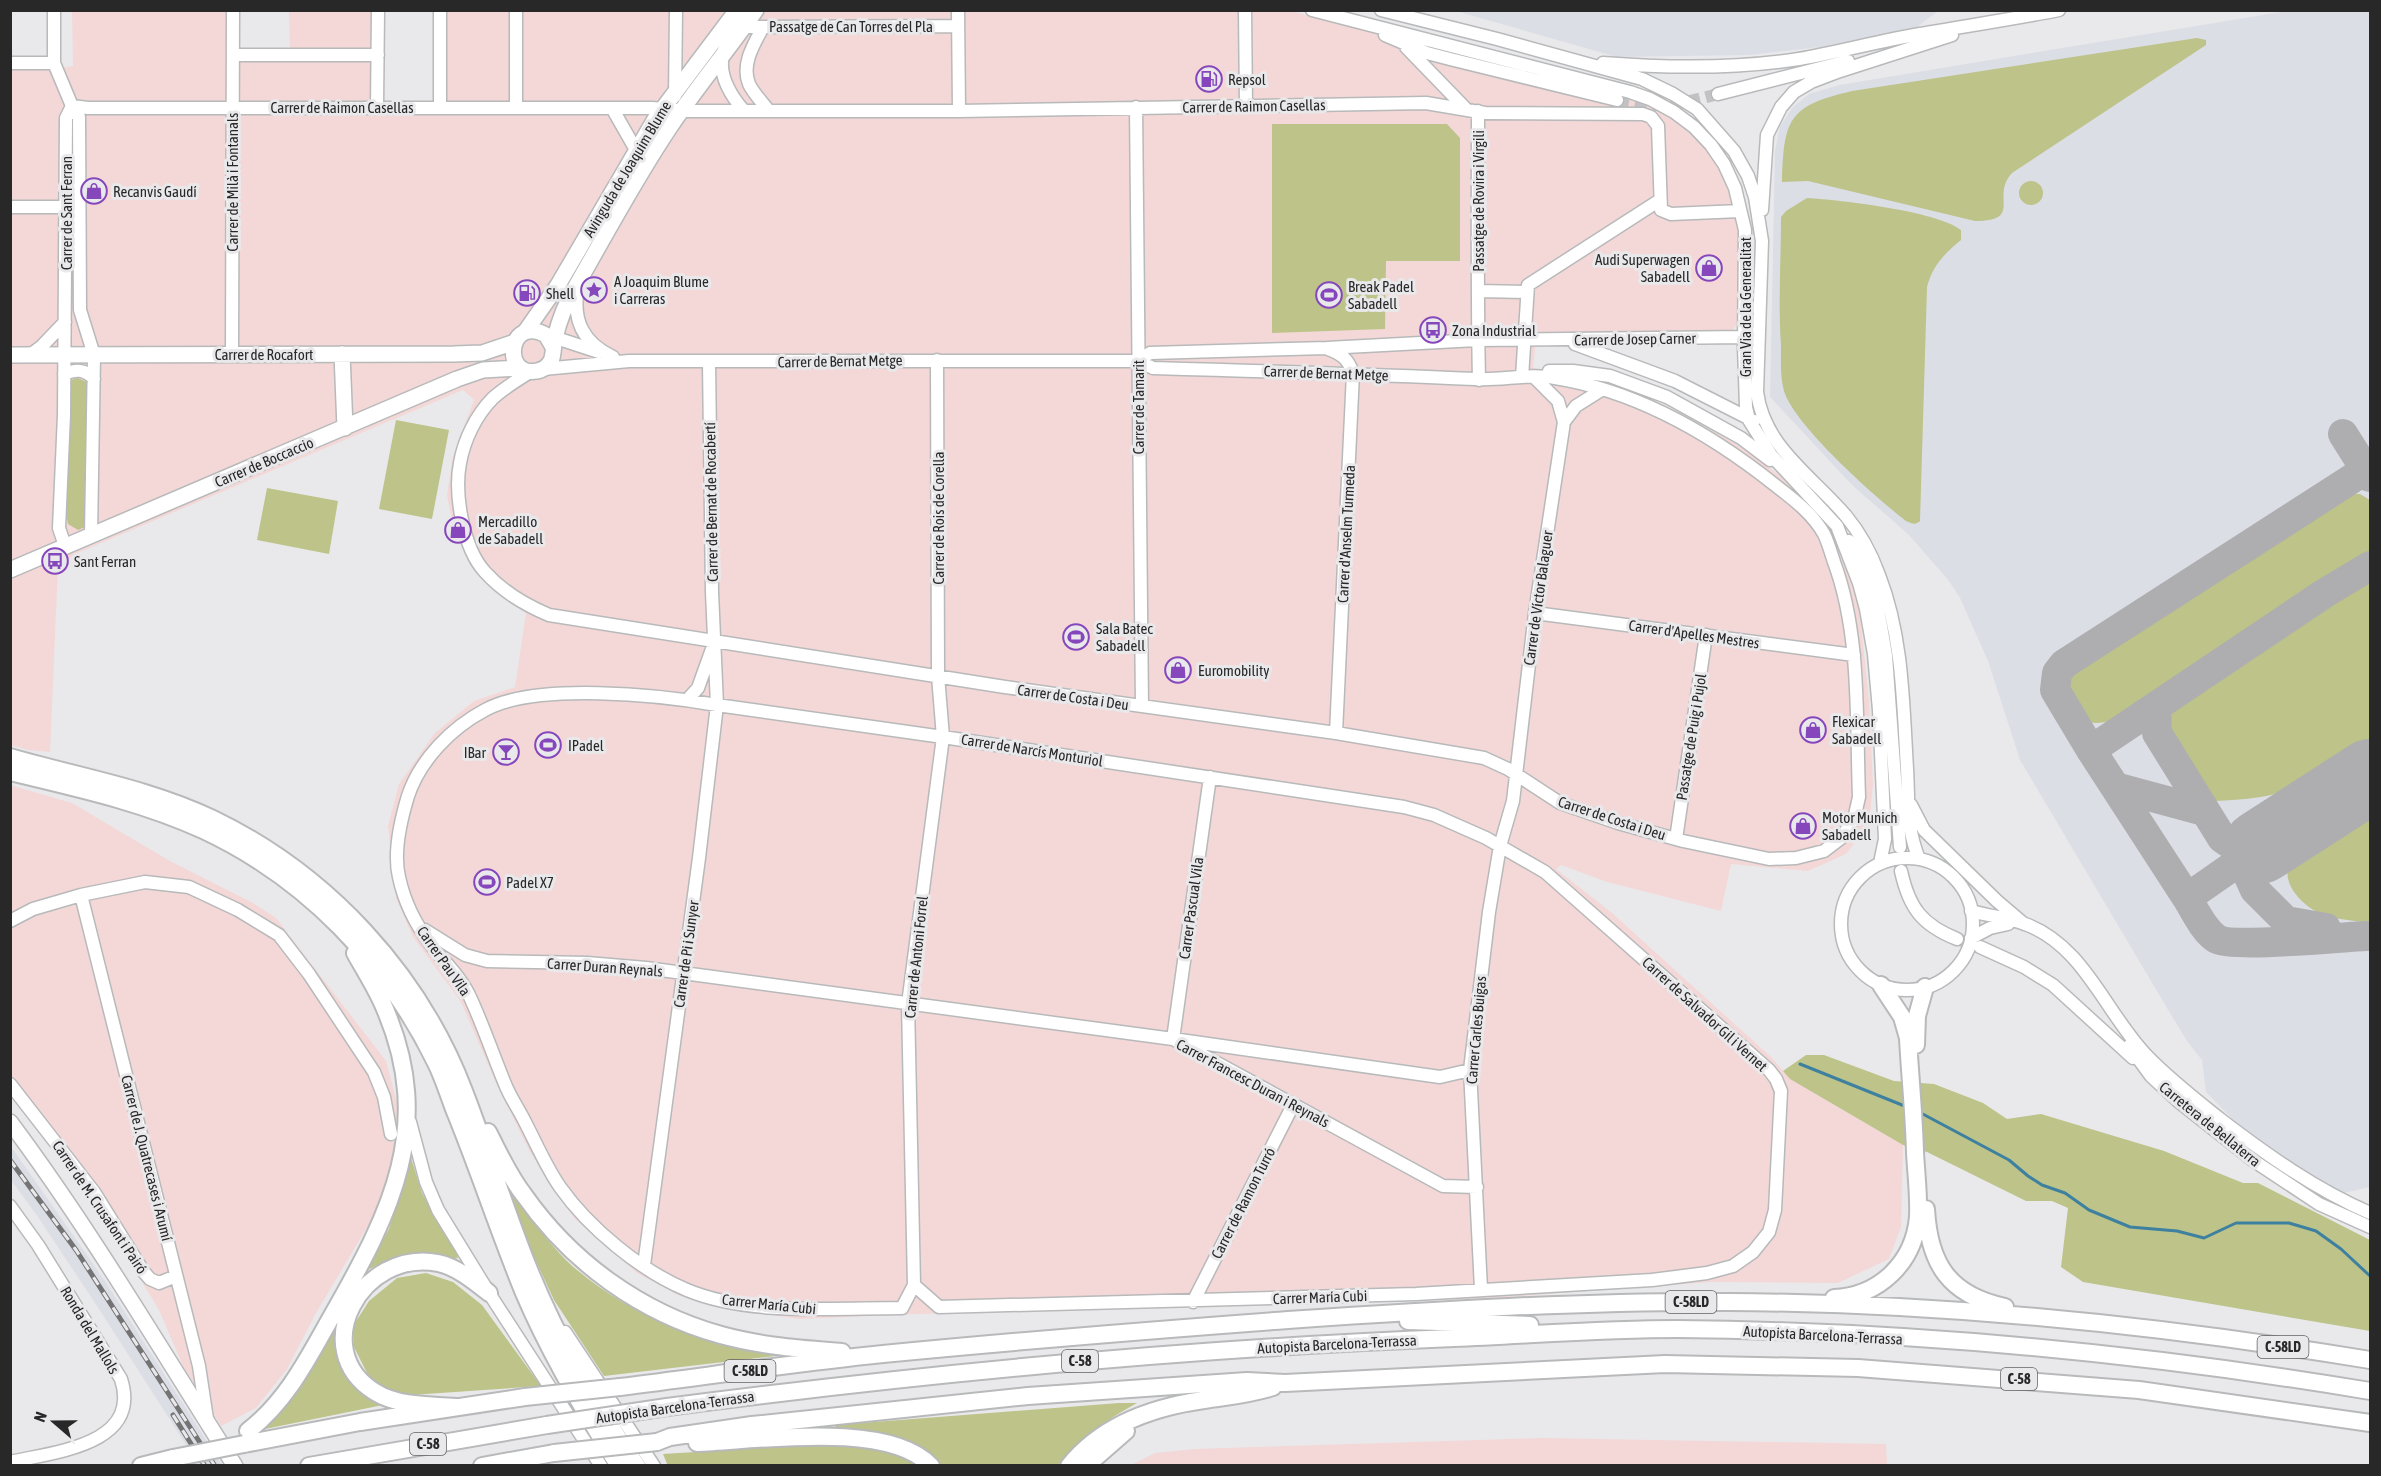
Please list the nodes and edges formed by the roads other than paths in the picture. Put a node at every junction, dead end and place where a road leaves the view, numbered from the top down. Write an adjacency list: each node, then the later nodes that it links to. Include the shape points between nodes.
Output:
1 (54, 10): 26 (street, Carrer de Sant Ferran)
2 (233, 10): 21 (street, Carrer de Milà i Fontanals)
3 (378, 10): 22 (street)
4 (440, 10): 34 (street)
5 (516, 10): 35 (street)
6 (676, 10): 27 (street)
7 (737, 10): 27 (main road, Avinguda de Joaquim Blume)
8 (744, 10): 23 (street, Avinguda de Joaquim Blume, via 726,40)
9 (756, 10): 18 (main road, Avinguda de Joaquim Blume)
10 (958, 10): 17 (street)
11 (1245, 10): 31 (street)
12 (1312, 10): 15 (street, Gran Via de la Generalitat)
13 (1381, 10): 24 (street, Gran Via de la Generalitat)
14 (2059, 10): 16 (street)
15 (1340, 17): 20 (street); 48 (street, Gran Via de la Generalitat, via 1650,99 1674,112 1711,145 1724,165)
16 (1983, 25): 24 (street, via 1753,64 1667,66); 28 (street); 49 (street, via 1840,71 1794,92 1780,107 1767,135)
17 (958, 26): 19 (street, Passatge de Can Torres del Pla); 43 (street)
18 (745, 27): 19 (street, Passatge de Can Torres del Pla); 23 (main road, Avinguda de Joaquim Blume)
19 (763, 27): 42 (street, via 746,65 749,84)
20 (1401, 42): 29 (street, via 1450,60); 39 (street)
21 (232, 55): 22 (street); 32 (street, Carrer de Milà i Fontanals)
22 (378, 55): 33 (street)
23 (721, 58): 40 (main road, Avinguda de Joaquim Blume); 41 (street, via 730,95)
24 (1575, 60): 49 (street, Gran Via de la Generalitat, via 1642,79 1697,109 1734,151 1748,176)
25 (10, 63): 26 (street)
26 (54, 63): 30 (street, Carrer de Sant Ferran)
27 (674, 93): 38 (main road, Avinguda de Joaquim Blume); 40 (street)
28 (1718, 94)
29 (1617, 100)
30 (72, 106): 32 (street, Carrer de Raimon Casellas); 47 (street, Carrer de Sant Ferran, via 66,118); 66 (street, Carrer de Sant Ferran, via 79,117 80,310)
31 (1246, 106): 36 (street, Carrer de Raimon Casellas); 39 (street, Carrer de Raimon Casellas, via 1426,103)
32 (232, 107): 33 (street, Carrer de Raimon Casellas); 62 (street, Carrer de Milà i Fontanals)
33 (377, 107): 34 (street, Carrer de Raimon Casellas)
34 (440, 107): 35 (street, Carrer de Raimon Casellas)
35 (516, 107): 37 (street, Carrer de Raimon Casellas)
36 (1136, 107): 43 (street, Carrer de Raimon Casellas); 70 (street, Carrer de Tamarit)
37 (612, 108): 38 (street, Carrer de Raimon Casellas); 44 (street)
38 (662, 108): 40 (street, Carrer de Raimon Casellas); 44 (main road, Avinguda de Joaquim Blume)
39 (1472, 110): 45 (street, Carrer de Raimon Casellas, via 1647,115 1658,126); 51 (street, Passatge de Rovira i Virgili)
40 (681, 111): 41 (street, Carrer de Raimon Casellas); 50 (main road, Avinguda de Joaquim Blume)
41 (744, 111): 42 (street, Carrer de Raimon Casellas)
42 (770, 111): 43 (street, Carrer de Raimon Casellas)
43 (959, 111)
44 (636, 150): 54 (main road, Avinguda de Joaquim Blume, via 558,285)
45 (1660, 200): 48 (street, via 1661,210 1671,214); 52 (street, via 1528,285)
46 (10, 207): 47 (street)
47 (65, 207): 53 (street, Carrer de Sant Ferran)
48 (1740, 211): 55 (street, Gran Via de la Generalitat, via 1745,230)
49 (1762, 241): 83 (street, Gran Via de la Generalitat, via 1759,409 1792,461)
50 (579, 280): 56 (main road, Avinguda de Joaquim Blume); 67 (street, via 577,322 589,341)
51 (1479, 291): 52 (street, Passatge de Rovira i Virgili); 57 (street, Passatge de Rovira i Virgili)
52 (1526, 292): 59 (street)
53 (65, 322): 64 (street); 65 (street, Carrer de Sant Ferran)
54 (520, 337): 56 (main road, via 535,331); 63 (main road, Carrer de Rocafort, via 498,349 476,353); 72 (main road, via 513,356)
55 (1744, 337): 58 (street, Carrer de Josep Carner); 79 (street, Gran Via de la Generalitat)
56 (551, 340): 67 (street); 72 (main road, via 551,360)
57 (1477, 340): 59 (street, Carrer de Bernat Metge); 60 (street, Carrer de Bernat Metge); 77 (street)
58 (1562, 340): 59 (street, Carrer de Josep Carner); 79 (street, via 1675,381)
59 (1525, 341): 75 (street)
60 (1327, 348): 70 (street, Carrer de Bernat Metge, via 1150,353); 73 (street, via 1341,353)
61 (10, 354): 64 (main road, Carrer de Rocafort)
62 (232, 354): 63 (main road, Carrer de Rocafort); 66 (main road, Carrer de Rocafort)
63 (342, 354): 81 (main road)
64 (30, 355): 65 (main road, Carrer de Rocafort)
65 (64, 355): 66 (main road, Carrer de Rocafort); 74 (street, Carrer de Sant Ferran)
66 (94, 355): 76 (street, Carrer de Sant Ferran)
67 (613, 357): 69 (street)
68 (937, 360): 70 (street, Carrer de Bernat Metge); 71 (street, Carrer de Bernat Metge); 92 (street, Carrer de Rois de Corella)
69 (629, 361): 71 (street, Carrer de Bernat Metge); 72 (street, Carrer de Bernat Metge)
70 (1138, 361): 73 (street, Carrer de Bernat Metge, via 1154,368); 96 (street, Carrer de Tamarit)
71 (709, 362): 90 (street, Carrer de Bernat de Rocabertí)
72 (532, 370): 81 (main road, Carrer de Boccaccio, via 502,368 473,373); 90 (street, Carrer de Costa i Deu, via 491,400 469,432 459,464 465,538 483,571 527,606 549,615)
73 (1353, 373): 77 (street, Carrer de Bernat Metge); 97 (street, Carrer d'Anselm Turmeda)
74 (64, 374): 76 (street, via 82,371); 86 (street, Carrer de Sant Ferran, via 59,528)
75 (1528, 377): 77 (street, Carrer de Bernat Metge); 78 (street, Carrer de Bernat Metge, via 1551,377); 80 (street, via 1558,401); 82 (street, Carrer de Bernat Metge, via 1544,371 1610,376 1667,397 1741,438)
76 (94, 379): 85 (street, Carrer de Sant Ferran)
77 (1479, 380)
78 (1603, 389): 80 (street, via 1576,406); 91 (street, Carrer de Bernat Metge, via 1664,413 1714,440 1803,507 1824,534 1844,588)
79 (1749, 420): 82 (street, Gran Via de la Generalitat); 83 (street, via 1760,427 1806,483)
80 (1564, 422): 88 (street, Carrer de Víctor Balaguer)
81 (345, 428): 85 (main road, Carrer de Boccaccio)
82 (1787, 474): 84 (street, Gran Via de la Generalitat)
83 (1831, 500): 104 (street, Gran Via de la Generalitat, via 1865,541 1891,609 1901,673)
84 (1837, 526): 107 (street, via 1865,570 1882,627); 109 (street, Gran Via de la Generalitat, via 1859,583 1874,654 1884,840)
85 (91, 535): 86 (main road, Carrer de Boccaccio)
86 (64, 546): 87 (main road, Carrer de Boccaccio)
87 (10, 570)
88 (1535, 613): 89 (street, Carrer d'Apelles Mestres); 101 (street, Carrer de Víctor Balaguer)
89 (1706, 635): 91 (street, Carrer d'Apelles Mestres); 105 (street, Passatge de Puig i Pujol)
90 (715, 643): 92 (street, Carrer de Costa i Deu); 94 (street, via 698,688); 95 (street, Carrer de Pi i Sunyer)
91 (1854, 655): 103 (street, Carrer de Bernat Metge)
92 (938, 676): 96 (street, Carrer de Costa i Deu); 98 (street, Carrer de Antoni Forrel)
93 (556, 694): 94 (street, Carrer de Narcís Monturiol); 115 (street, Carrer Pau Vila, via 516,699 485,710 429,756 414,781 398,844 398,874)
94 (687, 700): 95 (street, Carrer de Narcís Monturiol)
95 (717, 705): 98 (street, Carrer de Narcís Monturiol); 119 (street, Carrer de Pi i Sunyer)
96 (1142, 706): 97 (street, Carrer de Costa i Deu)
97 (1336, 733): 101 (street, Carrer de Costa i Deu, via 1484,758)
98 (943, 737): 102 (street, Carrer de Narcís Monturiol); 123 (street, Carrer de Antoni Forrel)
99 (10, 757): 129 (highway, via 172,801 233,829 301,872 346,912 394,966 425,1012)
100 (10, 772): 116 (highway, via 139,805 205,831 280,876)
101 (1515, 774): 105 (street, Carrer de Costa i Deu, via 1560,803); 106 (street, Carrer Carles Buigas, via 1513,801)
102 (1210, 777): 106 (street, Carrer de Narcís Monturiol, via 1404,807 1434,815); 124 (street, Carrer Pascual Vila)
103 (1859, 797): 105 (street, Carrer de Costa i Deu, via 1854,819 1841,838 1824,850 1796,858 1768,859)
104 (1909, 798): 108 (street, Gran Via de la Generalitat, via 1910,832); 114 (street, via 1924,830)
105 (1676, 839)
106 (1500, 846): 126 (street, Carrer Carles Buigas); 140 (street, Carrer de Salvador Gil i Vernet, via 1545,872 1776,1079 1781,1091 1775,1210 1769,1232 1753,1252)
107 (1900, 847)
108 (1919, 859): 109 (street, via 1899,858); 112 (street, via 1937,865 1953,877 1965,892)
109 (1880, 863): 121 (street, via 1863,874 1851,889 1843,907 1841,928 1850,957 1864,974)
110 (1901, 871): 117 (street, via 1907,893 1921,916)
111 (81, 895): 113 (street, via 33,909); 133 (street, via 145,882 189,887 279,935 374,1072 384,1096); 141 (street, Carrer de J. Quatrecases i Arumí)
112 (1971, 911): 114 (street, Carretera de Bellaterra); 118 (street)
113 (10, 921)
114 (2025, 924): 118 (street, via 1981,932); 120 (street, Carretera de Bellaterra, via 2059,944)
115 (418, 925): 119 (street, Carrer Duran Reynals, via 459,952 487,961 587,963); 139 (street, Carrer Pau Vila, via 470,995 506,1088 559,1185 614,1244)
116 (339, 926): 131 (highway, via 390,1021 405,1076); 167 (highway, via 400,998 438,1065 497,1226 538,1323 566,1379)
117 (1958, 939)
118 (1976, 943): 122 (street, via 1953,971); 125 (street, via 2054,985)
119 (684, 974): 123 (street, Carrer Duran Reynals); 139 (street, Carrer de Pi i Sunyer)
120 (2090, 979): 125 (street, Carretera de Bellaterra); 137 (street, Carretera de Bellaterra, via 2159,1069 2296,1174)
121 (1881, 985): 122 (street, via 1900,989); 127 (highway, via 1905,1026)
122 (1925, 987): 127 (highway, via 1917,1016)
123 (908, 1004): 124 (street, Carrer Francesc Duran i Reynals); 142 (street, Carrer de Antoni Forrel)
124 (1173, 1040): 126 (street, via 1440,1077); 130 (street, Carrer Francesc Duran i Reynals)
125 (2141, 1064): 138 (street, Carretera de Bellaterra, via 2178,1101 2273,1174 2319,1203)
126 (1470, 1070): 135 (street, Carrer Carles Buigas)
127 (1913, 1071): 134 (highway)
128 (10, 1084): 141 (street, Carrer de M. Crusafont i Pairó, via 94,1192 143,1271 159,1283)
129 (464, 1090): 145 (highway); 151 (highway, via 508,1171 550,1229 581,1259 631,1297 684,1322 736,1338 775,1346)
130 (1293, 1105): 135 (street, Carrer Francesc Duran i Reynals, via 1443,1186); 146 (street, Carrer de Ramon Turró)
131 (407, 1112): 144 (street, via 438,1210); 159 (highway, via 398,1179 369,1249 286,1393)
132 (10, 1122): 157 (main road, via 59,1187)
133 (391, 1134)
134 (1918, 1143): 147 (highway, via 1916,1230 1909,1251 1889,1277 1872,1289 1840,1298); 149 (highway, via 1927,1230 1931,1248 1945,1274 1976,1299)
135 (1477, 1187): 143 (street, Carrer Carles Buigas)
136 (10, 1206): 161 (street, Ronda del Mallols, via 38,1245 126,1394 123,1410 104,1436)
137 (2370, 1213)
138 (2370, 1227)
139 (644, 1265): 142 (street, Carrer María Cubi, via 685,1289 729,1302 802,1310 902,1308)
140 (1733, 1266): 143 (street, Carrer María Cubi, via 1707,1274 1652,1280)
141 (176, 1276): 157 (street, Carrer de J. Quatrecases i Arumí, via 200,1366)
142 (915, 1285): 146 (street, Carrer María Cubi, via 939,1307)
143 (1481, 1289): 146 (street, Carrer María Cubi)
144 (489, 1293): 155 (highway, via 450,1267 412,1262 386,1269 372,1279 348,1314 346,1353 366,1386 402,1402); 166 (street)
145 (539, 1294): 168 (highway, via 577,1372); 169 (street)
146 (1193, 1302)
147 (1731, 1302): 148 (highway, C-58LD, via 1490,1307); 149 (highway, C-58LD)
148 (1320, 1318): 150 (highway); 151 (highway, C-58LD)
149 (2061, 1319): 152 (highway, C-58LD)
150 (1671, 1329): 154 (highway, Autopista Barcelona-Terrassa / C-58, via 1861,1335 2093,1353 2241,1370); 164 (highway, Autopista Barcelona-Terrassa / C-58, bridge, via 1174,1353 830,1386 547,1425)
151 (879, 1355): 155 (highway, C-58LD, bridge)
152 (2370, 1360)
153 (1285, 1383): 156 (highway, via 1246,1395); 158 (highway, Autopista Barcelona-Terrassa / C-58, via 1665,1364 1858,1368 2119,1388); 160 (highway, Autopista Barcelona-Terrassa / C-58, via 1247,1381 1028,1396 832,1415)
154 (2370, 1391)
155 (459, 1407): 159 (highway, C-58LD)
156 (1159, 1410): 171 (highway, via 1137,1416 1102,1434); 172 (highway, via 1113,1440)
157 (208, 1423): 163 (main road)
158 (2370, 1423)
159 (246, 1437): 162 (highway, bridge, via 221,1448)
160 (668, 1441): 165 (highway, Autopista Barcelona-Terrassa / C-58, bridge, via 554,1453); 170 (highway, via 814,1437 875,1440 907,1449)
161 (10, 1462)
162 (141, 1466)
163 (235, 1466)
164 (309, 1466)
165 (482, 1466)
166 (601, 1466)
167 (619, 1466)
168 (637, 1466)
169 (654, 1466)
170 (931, 1466)
171 (1069, 1466)
172 (1086, 1466)

